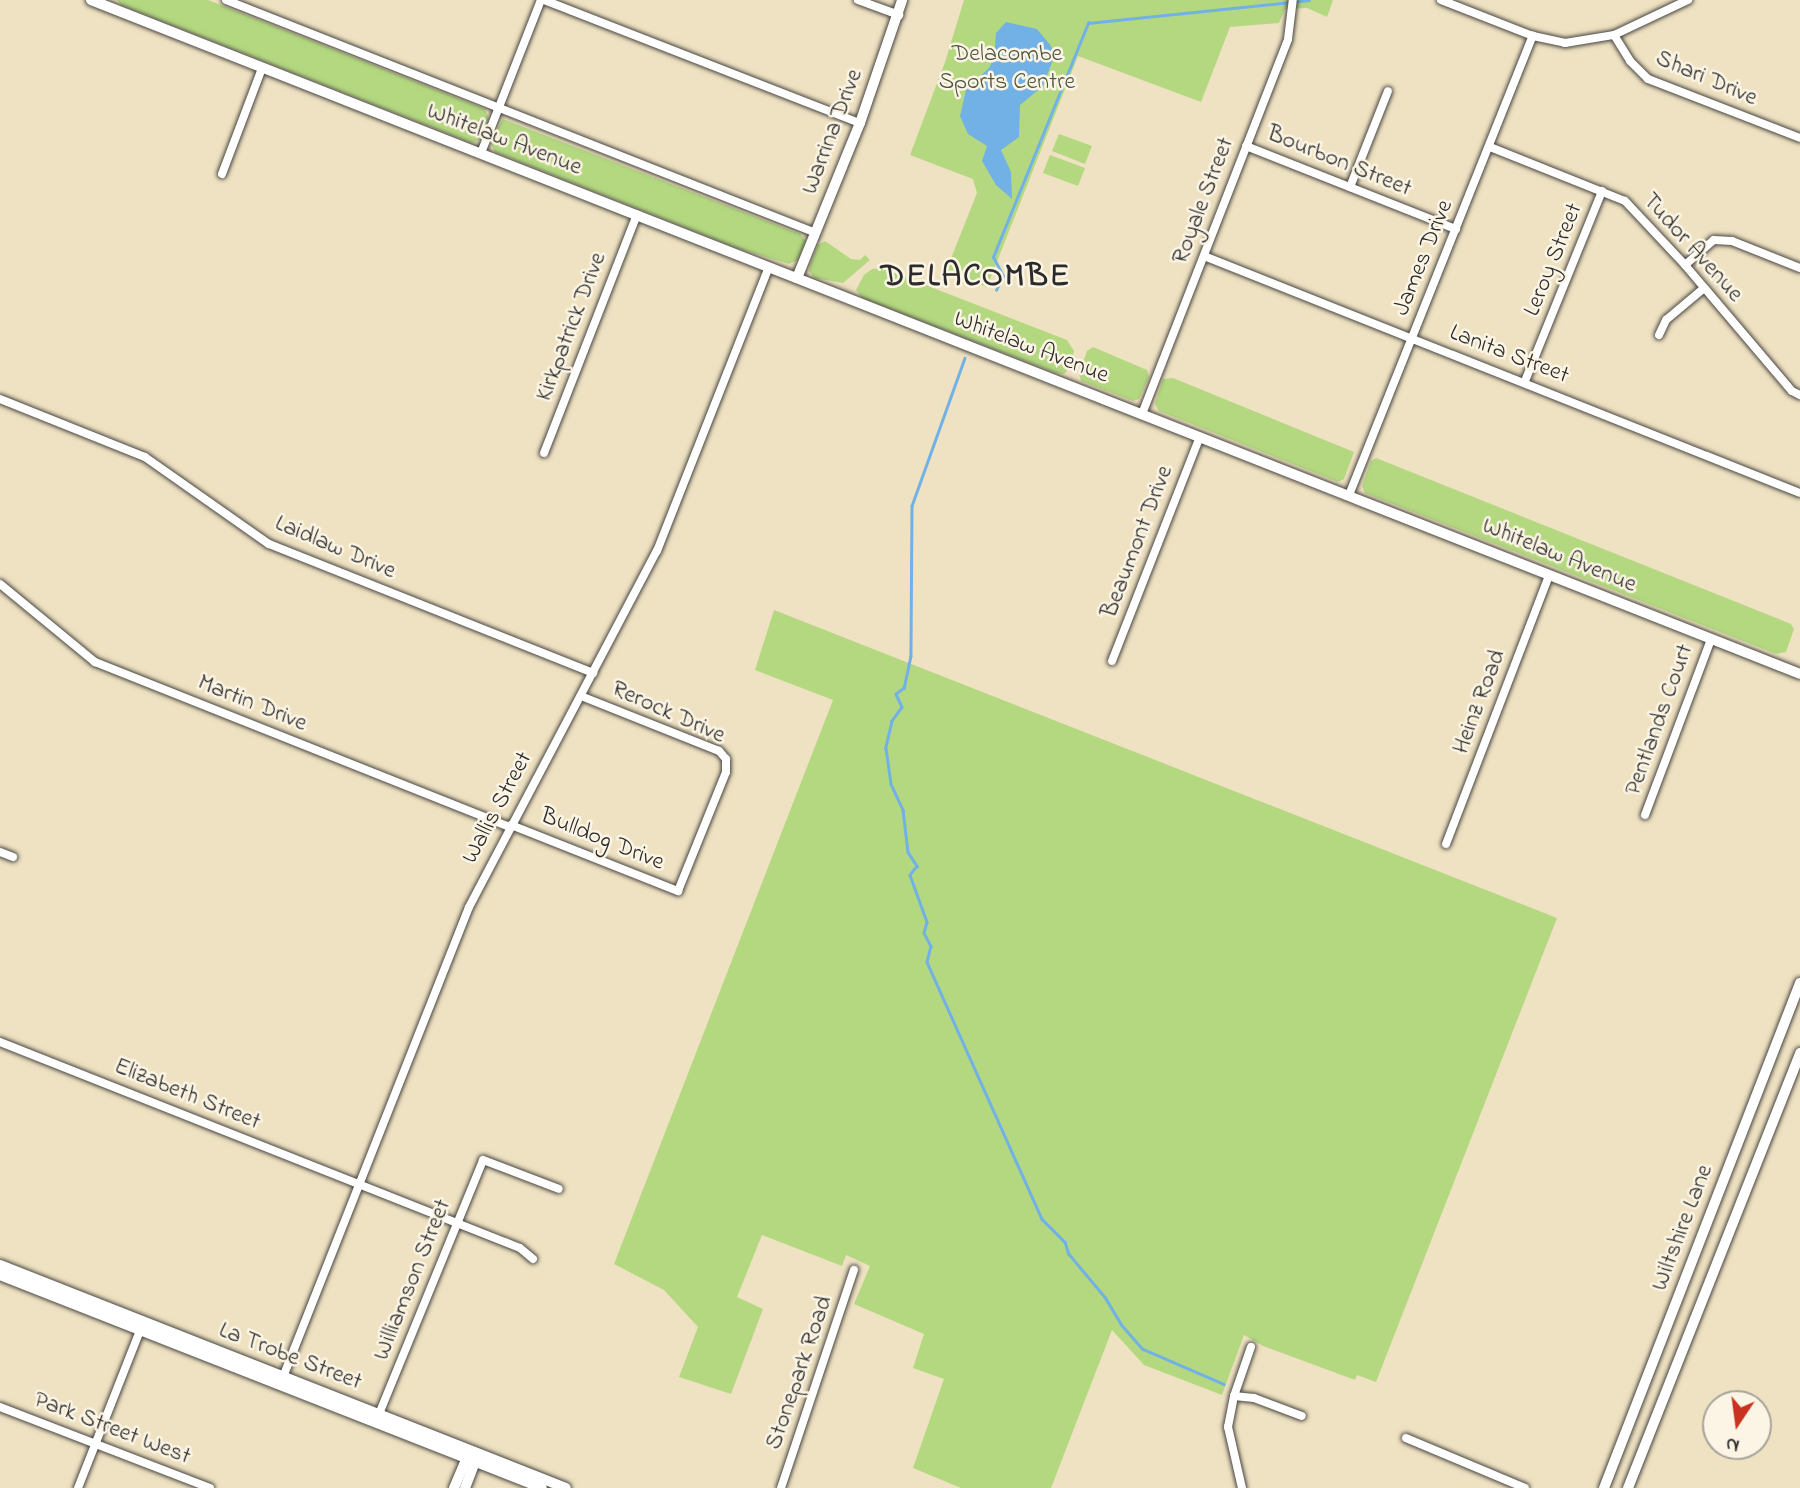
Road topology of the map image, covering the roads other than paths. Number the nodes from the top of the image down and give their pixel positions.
1 (94, 0) edge
2 (226, 0) edge
3 (542, 0) edge
4 (859, 0) edge
5 (902, 0) edge
6 (1293, 0) edge
7 (1441, 0) edge
8 (1688, 0) edge
9 (899, 15) junction
10 (1614, 35) junction
11 (1533, 36) junction
12 (262, 68) junction
13 (1388, 91) dead end
14 (498, 107) junction
15 (860, 123) junction
16 (1800, 138) edge
17 (1246, 146) junction
18 (1490, 147) junction
19 (481, 153) junction
20 (222, 174) dead end
21 (1350, 187) junction
22 (1602, 191) junction
23 (637, 215) junction
24 (1456, 229) junction
25 (816, 233) junction
26 (1204, 256) junction
27 (1685, 265) junction
28 (769, 267) junction
29 (1800, 268) edge
30 (797, 278) junction
31 (1703, 289) junction
32 (1659, 335) dead end
33 (1412, 338) junction
34 (1525, 381) junction
35 (1800, 395) edge
36 (0, 399) edge
37 (1142, 414) junction
38 (1200, 437) junction
39 (544, 453) dead end
40 (1800, 493) edge
41 (1349, 495) junction
42 (1549, 575) junction
43 (0, 584) edge
44 (1711, 639) junction
45 (1112, 661) dead end
46 (593, 673) junction
47 (1800, 674) edge
48 (581, 696) junction
49 (1646, 815) dead end
50 (510, 826) junction
51 (1446, 844) dead end
52 (0, 852) edge
53 (13, 857) dead end
54 (678, 891) joint
55 (1800, 983) edge
56 (1798, 995) edge
57 (0, 1042) edge
58 (1800, 1052) edge
59 (359, 1184) junction
60 (559, 1189) dead end
61 (456, 1223) junction
62 (533, 1259) dead end
63 (0, 1265) edge
64 (854, 1270) dead end
65 (0, 1275) edge
66 (142, 1326) junction
67 (1251, 1348) dead end
68 (281, 1382) junction
69 (1234, 1395) junction
70 (0, 1406) edge
71 (1302, 1416) dead end
72 (377, 1419) junction
73 (1406, 1438) dead end
74 (95, 1444) junction
75 (472, 1456) junction
76 (78, 1488) edge
77 (210, 1488) edge
78 (454, 1488) edge
79 (465, 1488) edge
80 (542, 1488) edge
81 (566, 1488) edge
82 (781, 1488) edge
83 (1242, 1488) edge
84 (1525, 1488) edge
85 (1604, 1488) edge
86 (1628, 1488) edge

1 - 12 street, Whitelaw Avenue
2 - 14 street, Whitelaw Avenue
3 - 14 street
3 - 15 street
4 - 9 street
5 - 9 street, Warrina Drive
6 - 17 street, Royale Street
7 - 11 street
8 - 10 street
9 - 15 street, Warrina Drive
10 - 11 street
10 - 16 street, Shari Drive
11 - 18 street, James Drive
12 - 19 street, Whitelaw Avenue
12 - 20 street
13 - 21 street
14 - 19 street
14 - 25 street, Whitelaw Avenue
15 - 25 street, Warrina Drive
17 - 21 street, Bourbon Street
17 - 26 street, Royale Street
18 - 22 street, Tudor Avenue
18 - 24 street, James Drive
19 - 23 street, Whitelaw Avenue
21 - 24 street, Bourbon Street
22 - 27 street, Tudor Avenue
22 - 34 street, Leroy Street
23 - 28 street, Whitelaw Avenue
23 - 39 street, Kirkpatrick Drive
24 - 33 street, James Drive
25 - 30 street, Warrina Drive
26 - 33 street, Lanita Street
26 - 37 street, Royale Street
27 - 29 street
27 - 31 street, Tudor Avenue
28 - 30 street, Whitelaw Avenue
28 - 46 street, Wallis Street
30 - 37 street, Whitelaw Avenue
31 - 32 street
31 - 35 street, Tudor Avenue
33 - 34 street, Lanita Street
33 - 41 street, James Drive
34 - 40 street, Lanita Street
36 - 46 street, Laidlaw Drive
37 - 38 street, Whitelaw Avenue
38 - 41 street, Whitelaw Avenue
38 - 45 street, Beaumont Drive
41 - 42 street, Whitelaw Avenue
42 - 44 street, Whitelaw Avenue
42 - 51 street, Heinz Road
43 - 50 street, Martin Drive
44 - 47 street, Whitelaw Avenue
44 - 49 street, Pentlands Court
46 - 48 street, Wallis Street
48 - 50 street, Wallis Street
48 - 54 street, Rerock Drive
50 - 54 street, Bulldog Drive
50 - 59 street, Wallis Street
52 - 53 street
55 - 56 street, Wiltshire Lane
56 - 85 street, Wiltshire Lane
57 - 59 street, Elizabeth Street
58 - 86 street, Wiltshire Lane
59 - 61 street, Elizabeth Street
59 - 68 street, Wallis Street
60 - 61 street, Williamson Street
61 - 62 street, Elizabeth Street
61 - 72 street, Williamson Street
63 - 66 street, La Trobe Street
64 - 82 street, Stonepark Road
65 - 66 street, La Trobe Street
66 - 68 street, La Trobe Street
66 - 74 street
67 - 69 street
68 - 72 street, La Trobe Street
69 - 71 street
69 - 83 street
70 - 74 street, Park Street West
72 - 75 street, La Trobe Street
73 - 84 street
74 - 76 street
74 - 77 street, Park Street West
75 - 78 street
75 - 79 street
75 - 80 street, La Trobe Street
75 - 81 street, La Trobe Street

